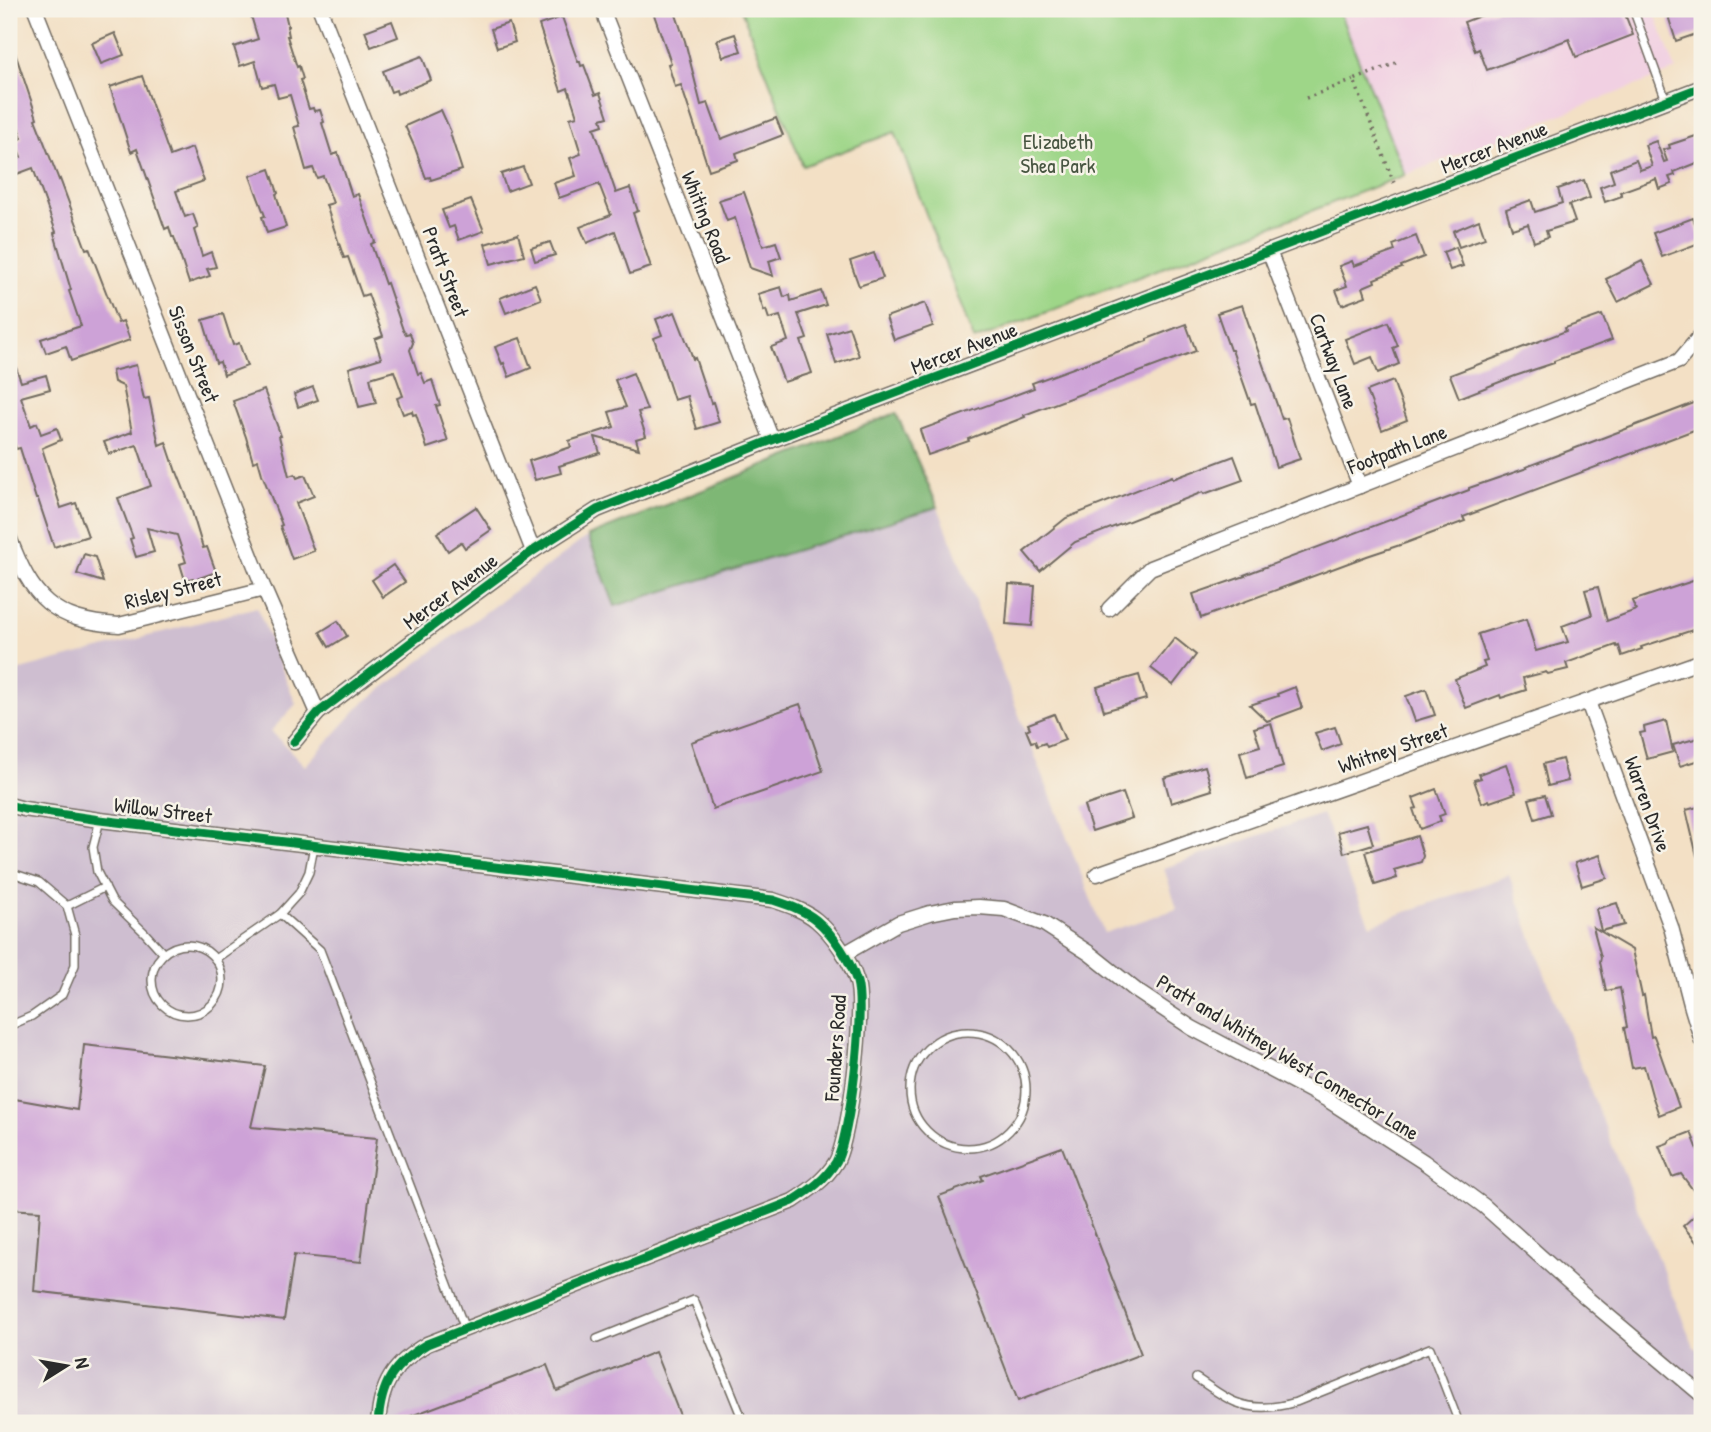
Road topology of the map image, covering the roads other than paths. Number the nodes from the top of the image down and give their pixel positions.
1 (35, 9) edge
2 (320, 9) edge
3 (602, 9) edge
4 (1633, 9) edge
5 (1702, 87) edge
6 (1666, 100) junction
7 (1269, 251) junction
8 (1702, 334) edge
9 (772, 440) junction
10 (1360, 486) junction
11 (9, 537) edge
12 (533, 551) junction
13 (264, 589) junction
14 (1109, 609) dead end
15 (1702, 661) edge
16 (1588, 702) junction
17 (318, 713) junction
18 (294, 742) dead end
19 (9, 805) edge
20 (100, 820) junction
21 (314, 846) junction
22 (9, 872) edge
23 (1097, 874) dead end
24 (105, 887) junction
25 (67, 906) junction
26 (280, 914) junction
27 (163, 953) junction
28 (844, 954) junction
29 (215, 958) junction
30 (9, 1026) edge
31 (1701, 1035) edge
32 (1010, 1130) joint
33 (465, 1329) junction
34 (597, 1339) dead end
35 (1196, 1378) dead end
36 (1702, 1395) edge
37 (378, 1423) edge
38 (744, 1423) edge
39 (1458, 1423) edge

1 - 13 street, Sisson Street
2 - 12 street, Pratt Street
3 - 9 street, Whiting Road
4 - 6 lane
5 - 6 street, Mercer Avenue
6 - 7 street, Mercer Avenue
7 - 9 street, Mercer Avenue
7 - 10 street, Cartway Lane
8 - 10 street, Footpath Lane
9 - 12 street, Mercer Avenue
10 - 14 street, Footpath Lane
11 - 13 street, Risley Street
12 - 17 street, Mercer Avenue
13 - 17 street, Sisson Street
15 - 16 street, Whitney Street
16 - 23 street, Whitney Street
16 - 31 street, Warren Drive
17 - 18 street, Mercer Avenue
19 - 20 street, Willow Street
20 - 21 street, Willow Street
20 - 24 lane
21 - 26 lane
21 - 28 street, Founders Road
22 - 25 lane
24 - 25 lane
24 - 27 lane
25 - 30 lane
26 - 29 lane
26 - 33 lane
27 - 29 lane
27 - 29 lane
28 - 33 street, Founders Road
28 - 36 street, Pratt and Whitney West Connector Lane
32 - 32 lane
33 - 37 street
34 - 38 lane
35 - 39 lane

